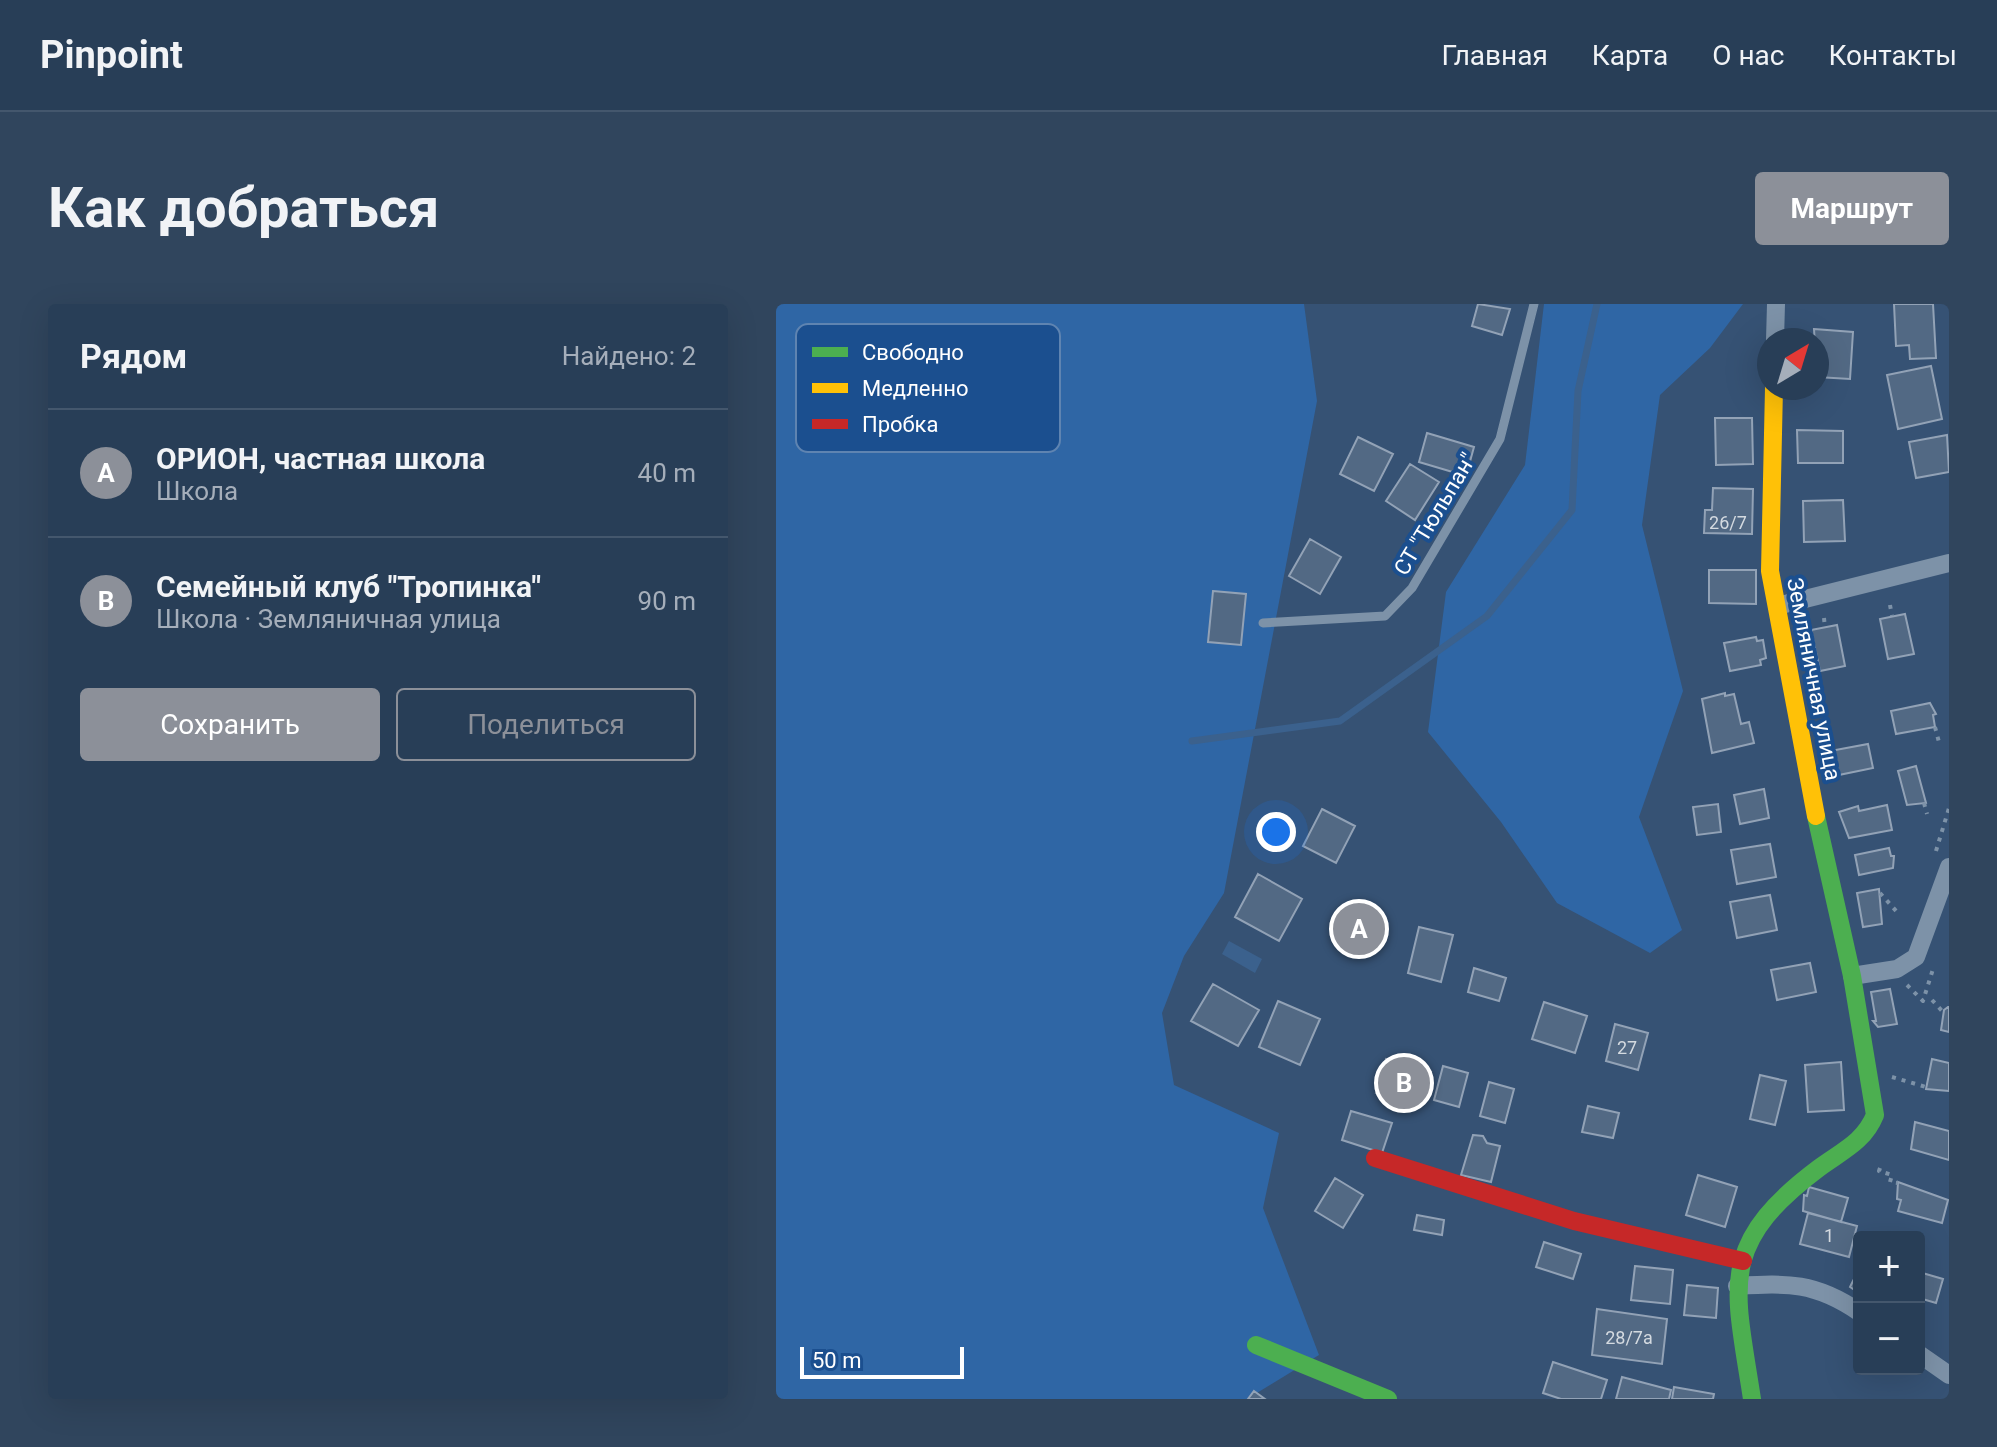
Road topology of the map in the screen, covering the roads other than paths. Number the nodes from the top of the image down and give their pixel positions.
1 (1534, 304) edge
2 (1776, 304) edge
3 (1775, 328) edge
4 (1774, 400) edge
5 (1949, 563) edge
6 (1777, 606) junction
7 (1263, 623) dead end
8 (1949, 867) edge
9 (1852, 976) junction
10 (1375, 1158) dead end
11 (1743, 1261) junction
12 (1737, 1286) junction
13 (1853, 1308) edge
14 (1256, 1345) dead end
15 (1925, 1358) edge
16 (1949, 1375) edge
17 (1388, 1399) edge
18 (1752, 1399) edge

1 - 7 lane, СТ "Тюльпан"
2 - 3 street
4 - 6 street, Земляничная улица
5 - 6 street
6 - 9 street, Земляничная улица
8 - 9 street
9 - 11 street, Земляничная улица
10 - 11 street
11 - 12 street, Земляничная улица
12 - 13 street
12 - 18 street, Земляничная улица
14 - 17 street
15 - 16 street

